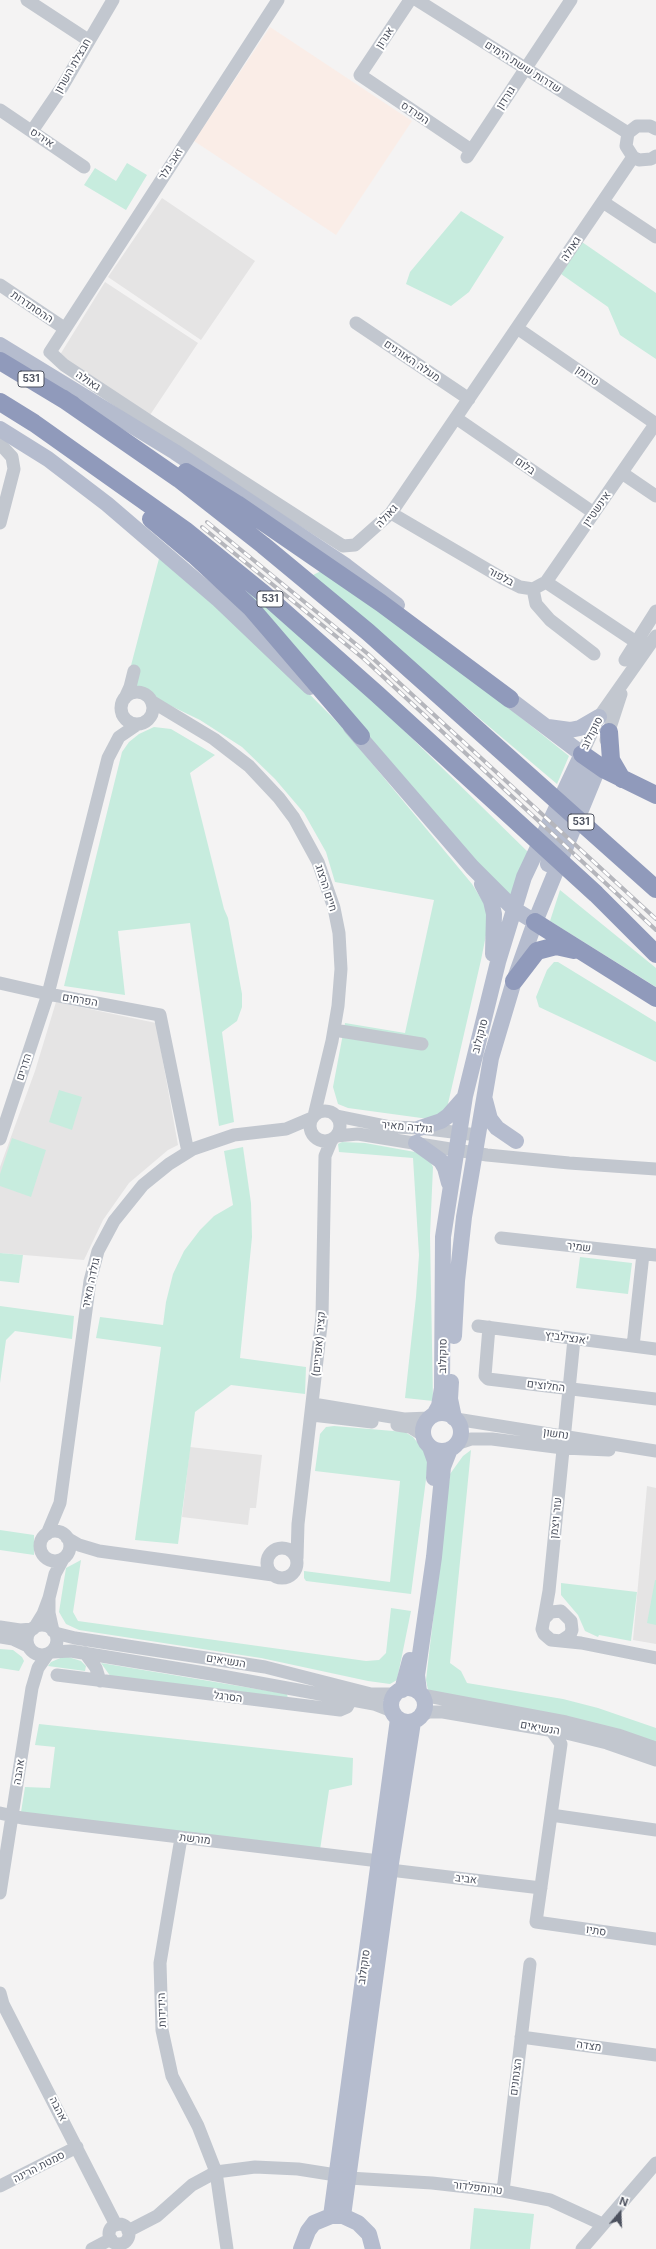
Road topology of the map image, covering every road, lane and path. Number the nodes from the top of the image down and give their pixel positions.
1 (27, 0) edge
2 (113, 0) edge
3 (278, 0) edge
4 (410, 0) edge
5 (417, 0) edge
6 (571, 0) edge
7 (88, 40) junction
8 (526, 68) junction
9 (360, 75) joint
10 (0, 110) edge
11 (656, 129) edge
12 (32, 131) junction
13 (628, 133) junction
14 (469, 153) joint
15 (656, 156) edge
16 (633, 157) junction
17 (84, 166) dead end
18 (603, 202) junction
19 (656, 237) edge
20 (0, 285) edge
21 (356, 323) dead end
22 (64, 328) junction
23 (517, 328) junction
24 (0, 344) edge
25 (0, 361) edge
26 (62, 398) junction
27 (469, 399) junction
28 (0, 402) edge
29 (0, 413) edge
30 (456, 418) junction
31 (656, 424) edge
32 (0, 429) edge
33 (1, 445) edge
34 (622, 473) junction
35 (656, 496) edge
36 (391, 513) junction
37 (594, 513) junction
38 (0, 523) edge
39 (546, 582) junction
40 (533, 589) junction
41 (656, 611) edge
42 (656, 636) edge
43 (636, 642) junction
44 (594, 654) dead end
45 (625, 660) dead end
46 (148, 698) junction
47 (510, 699) junction
48 (123, 704) junction
49 (177, 717) junction
50 (143, 722) junction
51 (604, 724) junction
52 (544, 725) junction
53 (361, 736) junction
54 (112, 749) junction
55 (582, 754) junction
56 (599, 766) junction
57 (622, 779) junction
58 (656, 795) edge
59 (472, 867) junction
60 (656, 889) edge
61 (514, 909) junction
62 (535, 922) junction
63 (656, 954) edge
64 (588, 955) junction
65 (514, 982) junction
66 (0, 983) edge
67 (48, 994) junction
68 (656, 998) edge
69 (488, 1006) junction
70 (334, 1030) junction
71 (422, 1044) dead end
72 (323, 1082) junction
73 (465, 1096) junction
74 (484, 1096) junction
75 (336, 1115) junction
76 (313, 1117) junction
77 (286, 1129) junction
78 (458, 1132) junction
79 (477, 1135) junction
80 (418, 1136) junction
81 (315, 1137) junction
82 (334, 1138) junction
83 (0, 1139) edge
84 (516, 1141) dead end
85 (455, 1150) junction
86 (188, 1152) junction
87 (474, 1153) junction
88 (325, 1163) junction
89 (656, 1169) edge
90 (450, 1184) junction
91 (501, 1238) dead end
92 (642, 1254) junction
93 (656, 1255) edge
94 (483, 1327) joint
95 (574, 1339) junction
96 (632, 1346) junction
97 (656, 1350) edge
98 (569, 1389) junction
99 (656, 1400) edge
100 (313, 1410) junction
101 (432, 1416) junction
102 (455, 1418) junction
103 (427, 1441) junction
104 (563, 1442) junction
105 (453, 1447) junction
106 (656, 1451) edge
107 (60, 1502) junction
108 (298, 1524) junction
109 (47, 1534) junction
110 (66, 1537) junction
111 (280, 1548) junction
112 (99, 1551) junction
113 (269, 1555) junction
114 (46, 1558) junction
115 (64, 1558) junction
116 (297, 1558) junction
117 (240, 1570) junction
118 (273, 1575) junction
119 (549, 1588) junction
120 (50, 1591) junction
121 (561, 1611) junction
122 (544, 1618) junction
123 (0, 1627) edge
124 (34, 1628) junction
125 (572, 1628) junction
126 (54, 1632) junction
127 (0, 1637) edge
128 (561, 1641) junction
129 (28, 1646) junction
130 (596, 1646) junction
131 (50, 1653) junction
132 (85, 1653) junction
133 (656, 1658) edge
134 (56, 1675) dead end
135 (100, 1681) junction
136 (399, 1692) junction
137 (421, 1694) junction
138 (351, 1699) junction
139 (406, 1717) junction
140 (551, 1730) junction
141 (573, 1735) junction
142 (561, 1744) junction
143 (656, 1748) edge
144 (656, 1760) edge
145 (6, 1815) edge
146 (551, 1816) junction
147 (656, 1830) edge
148 (181, 1838) junction
149 (384, 1866) junction
150 (541, 1888) junction
151 (0, 1893) edge
152 (656, 1939) edge
153 (530, 1964) dead end
154 (1, 2001) edge
155 (521, 2037) junction
156 (656, 2055) edge
157 (77, 2147) junction
158 (656, 2163) edge
159 (216, 2172) junction
160 (342, 2176) junction
161 (0, 2186) edge
162 (503, 2191) junction
163 (337, 2216) junction
164 (602, 2224) junction
165 (116, 2225) junction
166 (111, 2239) junction
167 (127, 2241) edge
168 (92, 2249) edge
169 (227, 2249) edge
170 (301, 2249) edge
171 (373, 2249) edge
172 (582, 2249) edge

1 - 7 street
2 - 7 street, חבצלת השרון
3 - 22 street, זאב גלר
4 - 9 street, אגרון
5 - 8 street, שדרות ששת הימים
6 - 8 street, גורדון
7 - 12 street, חבצלת השרון
8 - 13 street, שדרות ששת הימים
8 - 14 street, גורדון
9 - 14 street, הפרדס
10 - 12 street, איריס
11 - 13 street
12 - 17 street, איריס
13 - 16 street
15 - 16 street
16 - 18 street, גאולה
18 - 19 street
18 - 23 street, גאולה
20 - 22 street, ההסתדרות
21 - 27 street, מעלה האורנים
22 - 36 street, גאולה
23 - 27 street, גאולה
23 - 31 street, טרומן
24 - 47 main road
25 - 26 highway, 531
26 - 47 highway
26 - 60 highway, 531
27 - 30 street, גאולה
28 - 63 highway, 531
29 - 53 highway
30 - 36 street, גאולה
30 - 37 street, בלום
31 - 34 street, אינשטיין
32 - 53 main road
33 - 38 street
34 - 35 street
34 - 37 street, אינשטיין
36 - 40 street, בלפור
37 - 39 street, אינשטיין
39 - 40 street, אינשטיין
39 - 43 street
40 - 44 street
41 - 43 street
42 - 51 street, סוקולוב
43 - 45 street
46 - 48 street
46 - 48 street
46 - 49 street, חיים הרצוג
46 - 50 street
47 - 52 main road
48 - 50 street
48 - 54 street
49 - 50 street
49 - 70 street, חיים הרצוג
50 - 54 street
51 - 52 main road
51 - 55 street, סוקולוב
51 - 56 street, סוקולוב
51 - 57 highway
52 - 55 main road
53 - 59 main road
54 - 67 street
55 - 56 highway
55 - 61 main road, סוקולוב
55 - 62 main road
56 - 57 highway
56 - 62 main road, סוקולוב
57 - 58 highway
59 - 61 main road
59 - 69 main road
61 - 62 main road
61 - 69 main road, סוקולוב
62 - 64 highway
62 - 65 main road, סוקולוב
64 - 65 highway
64 - 68 highway
65 - 74 main road, סוקולוב
66 - 67 street, הפרחים
67 - 83 street, הדרים
67 - 86 street, הפרחים
69 - 73 main road, סוקולוב
70 - 71 street
70 - 72 street, חיים הרצוג
72 - 75 street
72 - 76 street, חיים הרצוג
73 - 78 main road, סוקולוב
73 - 80 main road
74 - 79 main road, סוקולוב
74 - 84 main road
75 - 76 street
75 - 80 street, גולדה מאיר
75 - 82 street
76 - 77 street, גולדה מאיר
76 - 81 street
77 - 81 street, גולדה מאיר
77 - 86 street, גולדה מאיר
78 - 79 street, גולדה מאיר
78 - 80 street, גולדה מאיר
78 - 85 main road, סוקולוב
79 - 87 main road, סוקולוב
80 - 82 street, גולדה מאיר
80 - 85 street, גולדה מאיר
80 - 90 main road
81 - 82 street
81 - 88 street, קציר (אפריים)
82 - 88 street, קציר (אפריים)
85 - 87 street, גולדה מאיר
85 - 90 main road, סוקולוב
86 - 107 street, גולדה מאיר
87 - 89 street, גולדה מאיר
87 - 102 main road, סוקולוב
88 - 100 street, קציר (אפריים)
90 - 101 main road, סוקולוב
91 - 92 street, שמיר
92 - 93 street, שמיר
92 - 96 street
94 - 95 street, אנצילביץ'
94 - 98 street, החלוצים
95 - 96 street, אנצילביץ'
95 - 98 street, עזר ויצמן
96 - 97 street, אנצילביץ'
98 - 99 street, החלוצים
98 - 104 street, עזר ויצמן
100 - 101 street
100 - 103 street
100 - 108 street, קציר (אפריים)
101 - 102 main road
101 - 103 main road
102 - 104 street, נחשון
102 - 105 main road
103 - 105 main road
103 - 136 main road
104 - 105 street, נחשון
104 - 106 street, נחשון
104 - 119 street, עזר ויצמן
105 - 137 main road
107 - 109 street, גולדה מאיר
107 - 110 street, גולדה מאיר
108 - 111 street, קציר (אפריים)
108 - 116 street, קציר (אפריים)
109 - 110 street
109 - 114 street
110 - 112 street
110 - 115 street
111 - 113 street
111 - 116 street
112 - 115 street
112 - 117 street
113 - 117 street
113 - 118 street
114 - 115 street
114 - 120 street
115 - 120 street
116 - 118 street
117 - 118 street
119 - 121 street, עזר ויצמן
119 - 122 street, עזר ויצמן
120 - 124 street
120 - 126 street
121 - 122 street
121 - 125 street
122 - 128 street
123 - 124 street
124 - 126 street
124 - 129 street
125 - 128 street
125 - 130 street
126 - 131 street
126 - 136 street, הנשיאים
127 - 129 street
128 - 130 street
129 - 131 street
130 - 133 street
131 - 132 street, הנשיאים
131 - 145 street, אהבה
132 - 135 street
132 - 138 street, הנשיאים
134 - 135 street, הסרגל
135 - 138 street, הסרגל
136 - 137 main road
136 - 139 main road
137 - 139 main road
137 - 143 street, הנשיאים
138 - 139 street, הנשיאים
139 - 140 street, הנשיאים
139 - 149 main road, סוקולוב
140 - 141 street, הנשיאים
140 - 142 street
141 - 142 street
141 - 144 street, הנשיאים
142 - 146 street
145 - 148 street, מורשת
145 - 151 street, אהבה
146 - 147 street
146 - 150 street
148 - 149 street, מורשת
148 - 159 street, הידידות
149 - 150 street, אביב
149 - 160 main road, סוקולוב
150 - 152 street, סתיו
153 - 155 street, הצנחנים
154 - 157 street, אהבה
155 - 156 street, מצדה
155 - 162 street, הצנחנים
157 - 161 street, סמטת הרינה
157 - 165 street, אהבה
158 - 164 street
159 - 160 street
159 - 167 street
159 - 169 street, הידידות
160 - 162 street, טרומפלדור
160 - 163 main road, סוקולוב
162 - 164 street, טרומפלדור
163 - 170 main road
163 - 171 main road
164 - 172 street
165 - 166 street
165 - 167 street
166 - 167 street
166 - 168 street

